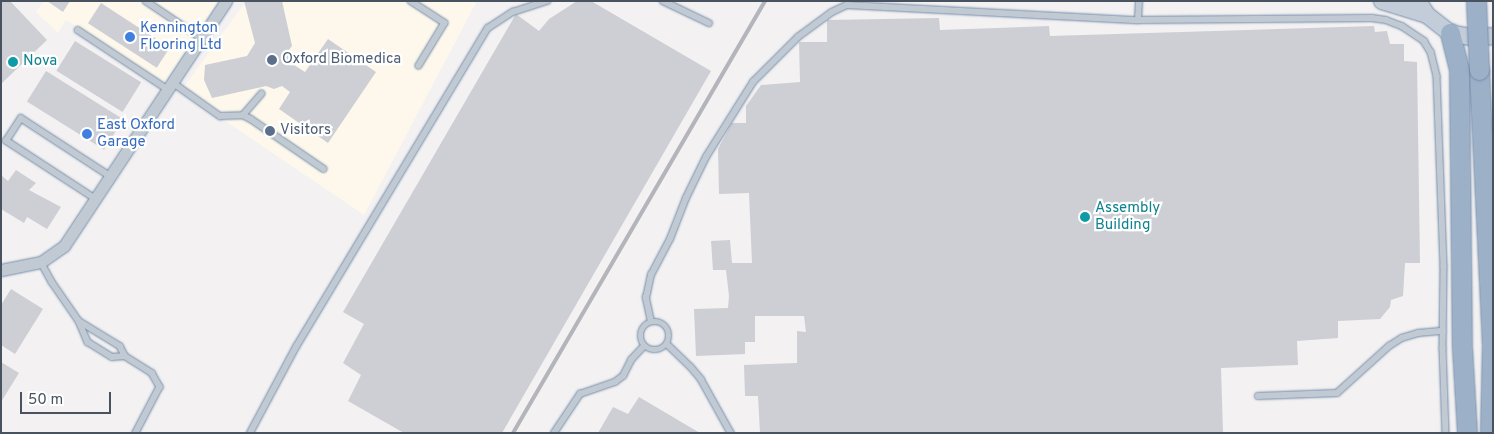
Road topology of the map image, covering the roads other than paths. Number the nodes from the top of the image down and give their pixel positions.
1 (146, 1) edge
2 (226, 1) edge
3 (411, 1) edge
4 (546, 1) edge
5 (663, 1) edge
6 (1139, 1) edge
7 (1382, 1) edge
8 (1476, 1) edge
9 (1422, 8) edge
10 (1138, 17) junction
11 (710, 24) dead end
12 (78, 30) dead end
13 (1450, 32) junction
14 (1493, 36) edge
15 (201, 38) junction
16 (418, 66) dead end
17 (169, 86) junction
18 (261, 94) dead end
19 (243, 115) junction
20 (324, 169) dead end
21 (110, 176) junction
22 (95, 199) junction
23 (41, 262) junction
24 (1, 270) edge
25 (79, 321) junction
26 (651, 322) junction
27 (1444, 331) junction
28 (667, 344) junction
29 (644, 346) junction
30 (125, 356) junction
31 (1258, 396) dead end
32 (136, 433) edge
33 (250, 433) edge
34 (554, 433) edge
35 (731, 433) edge
36 (1446, 433) edge
37 (1467, 433) edge
38 (1490, 433) edge

1 - 15 lane
2 - 15 street
3 - 16 lane
4 - 33 lane
5 - 11 lane
6 - 10 lane
7 - 9 main road
8 - 38 highway, bridge
9 - 13 main road
10 - 26 lane
10 - 27 lane
12 - 17 lane
13 - 14 main road
13 - 37 highway
15 - 17 street
17 - 19 lane
17 - 21 street
18 - 19 lane
19 - 20 lane
21 - 22 street
21 - 22 lane
22 - 23 street
23 - 24 street
23 - 25 lane
25 - 30 lane
25 - 30 lane
26 - 28 lane
26 - 29 lane
27 - 31 lane
27 - 36 lane
28 - 29 lane
28 - 35 lane
29 - 34 lane
30 - 32 lane

